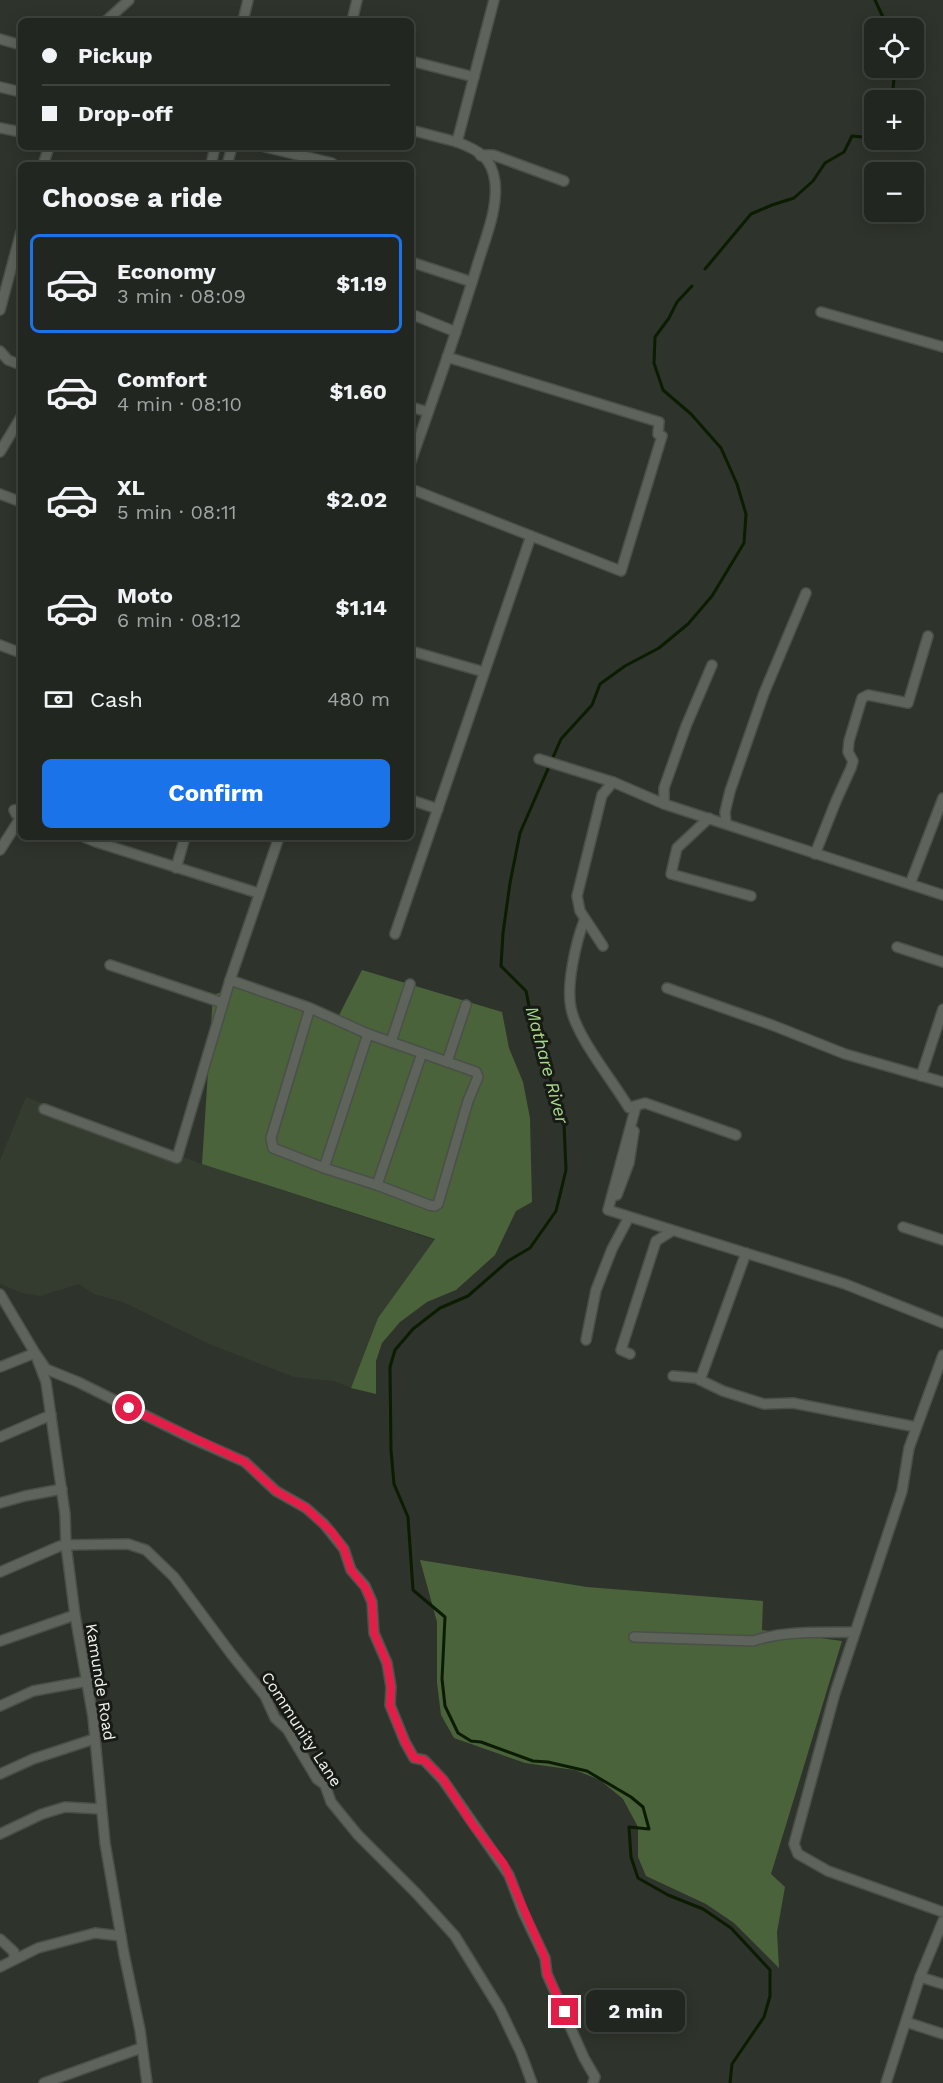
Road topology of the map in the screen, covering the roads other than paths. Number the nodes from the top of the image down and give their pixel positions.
1 (128, 0) edge
2 (248, 0) edge
3 (357, 0) edge
4 (494, 0) edge
5 (109, 18) edge
6 (244, 18) edge
7 (353, 18) edge
8 (0, 39) edge
9 (18, 44) edge
10 (414, 62) edge
11 (474, 77) junction
12 (0, 87) edge
13 (18, 91) edge
14 (0, 128) edge
15 (18, 131) edge
16 (414, 131) edge
17 (457, 142) junction
18 (278, 150) edge
19 (328, 162) edge
20 (489, 163) junction
21 (564, 181) dead end
22 (18, 243) edge
23 (414, 263) edge
24 (472, 282) junction
25 (0, 310) edge
26 (821, 312) dead end
27 (414, 315) edge
28 (456, 332) junction
29 (943, 347) edge
30 (0, 351) edge
31 (447, 357) junction
32 (18, 364) edge
33 (414, 408) edge
34 (428, 412) junction
35 (18, 422) edge
36 (414, 450) edge
37 (0, 452) edge
38 (414, 490) edge
39 (0, 494) edge
40 (18, 501) edge
41 (531, 536) junction
42 (806, 593) dead end
43 (928, 636) dead end
44 (0, 645) edge
45 (18, 651) edge
46 (414, 652) edge
47 (711, 665) dead end
48 (484, 672) junction
49 (541, 759) dead end
50 (613, 782) junction
51 (943, 798) edge
52 (414, 801) edge
53 (664, 804) junction
54 (438, 809) junction
55 (709, 818) junction
56 (18, 822) edge
57 (726, 823) junction
58 (93, 840) edge
59 (184, 840) edge
60 (278, 840) edge
61 (0, 849) edge
62 (815, 854) junction
63 (176, 868) junction
64 (910, 884) junction
65 (258, 893) junction
66 (943, 895) edge
67 (751, 896) dead end
68 (584, 921) dead end
69 (395, 934) dead end
70 (603, 946) dead end
71 (897, 947) dead end
72 (943, 962) edge
73 (110, 965) dead end
74 (230, 980) junction
75 (410, 984) dead end
76 (667, 988) dead end
77 (223, 1003) junction
78 (466, 1005) dead end
79 (310, 1008) junction
80 (943, 1009) edge
81 (368, 1034) junction
82 (391, 1042) junction
83 (422, 1053) junction
84 (447, 1062) junction
85 (921, 1076) junction
86 (943, 1082) edge
87 (632, 1107) junction
88 (44, 1109) dead end
89 (736, 1136) dead end
90 (324, 1168) junction
91 (377, 1185) junction
92 (617, 1195) dead end
93 (629, 1217) junction
94 (903, 1227) dead end
95 (672, 1231) junction
96 (943, 1240) edge
97 (746, 1253) junction
98 (0, 1294) edge
99 (943, 1323) edge
100 (586, 1340) dead end
101 (36, 1353) junction
102 (630, 1354) dead end
103 (943, 1355) edge
104 (0, 1367) edge
105 (674, 1376) dead end
106 (700, 1380) junction
107 (51, 1415) junction
108 (916, 1427) junction
109 (0, 1437) edge
110 (62, 1489) junction
111 (0, 1503) edge
112 (66, 1545) junction
113 (0, 1572) edge
114 (75, 1615) junction
115 (854, 1632) junction
116 (634, 1637) dead end
117 (0, 1641) edge
118 (88, 1681) junction
119 (0, 1706) edge
120 (94, 1739) junction
121 (0, 1774) edge
122 (101, 1809) junction
123 (0, 1834) edge
124 (943, 1912) edge
125 (943, 1921) edge
126 (121, 1936) junction
127 (0, 1939) edge
128 (14, 1959) junction
129 (0, 1967) edge
130 (921, 1977) junction
131 (943, 1984) edge
132 (906, 2022) junction
133 (943, 2034) edge
134 (141, 2048) junction
135 (44, 2083) edge
136 (147, 2083) edge
137 (532, 2083) edge
138 (593, 2083) edge
139 (886, 2083) edge

1 - 5 street
2 - 6 street
3 - 7 street
4 - 11 street
8 - 9 street
10 - 11 street
11 - 17 street
12 - 13 street
14 - 15 street
16 - 17 street
17 - 20 street
18 - 19 street
20 - 21 street
20 - 24 street
22 - 25 street
23 - 24 street
24 - 28 street
26 - 29 street
27 - 28 street
28 - 31 street
30 - 32 street
31 - 34 street
31 - 41 street
33 - 34 street
34 - 36 street
35 - 37 street
38 - 41 street
39 - 40 street
41 - 48 street
42 - 57 street
43 - 62 street
44 - 45 street
46 - 48 street
47 - 53 street
48 - 54 street
49 - 50 street
50 - 53 street
50 - 70 street
51 - 64 street
52 - 54 street
53 - 55 street
54 - 69 street
55 - 57 street
55 - 67 street
56 - 61 street
57 - 62 street
58 - 63 street
59 - 63 street
60 - 65 street
62 - 64 street
63 - 65 street
64 - 66 street
65 - 74 street
68 - 87 street
71 - 72 street
73 - 77 street
74 - 77 street
74 - 79 street
75 - 82 street
76 - 85 street
77 - 88 street
78 - 84 street
79 - 81 street
79 - 90 street
80 - 85 street
81 - 82 street
81 - 90 street
82 - 83 street
83 - 84 street
83 - 91 street
84 - 91 street
85 - 86 street
87 - 89 street
87 - 92 street
87 - 93 street
90 - 91 street
93 - 95 street
93 - 100 street
94 - 96 street
95 - 97 street
95 - 102 street
97 - 99 street
97 - 106 street
98 - 101 street, Kamunde Road
101 - 104 street
101 - 107 street, Kamunde Road
101 - 138 street
103 - 108 street
105 - 106 street
106 - 108 street
107 - 109 street
107 - 110 street, Kamunde Road
108 - 115 street
110 - 111 street
110 - 112 street, Kamunde Road
112 - 113 street, Community Lane
112 - 114 street, Kamunde Road
112 - 137 street, Community Lane
114 - 117 street
114 - 118 street, Kamunde Road
115 - 116 street
115 - 124 street
118 - 119 street
118 - 120 street, Kamunde Road
120 - 121 street
120 - 122 street, Kamunde Road
122 - 123 street
122 - 126 street, Kamunde Road
125 - 130 street
126 - 128 street
126 - 134 street, Kamunde Road
127 - 128 street
128 - 129 street
130 - 131 street
130 - 132 street
132 - 133 street
132 - 139 street
134 - 135 street
134 - 136 street, Kamunde Road

